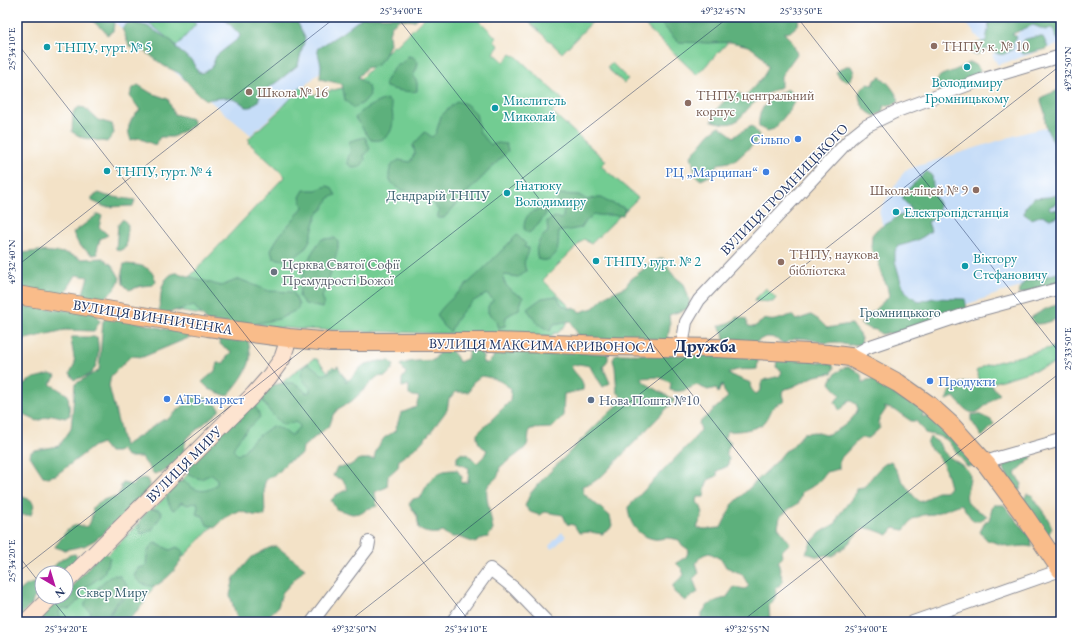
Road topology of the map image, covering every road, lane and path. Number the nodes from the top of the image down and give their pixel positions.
1 (1061, 56) edge
2 (1061, 288) edge
3 (17, 295) edge
4 (289, 338) junction
5 (682, 347) junction
6 (850, 357) junction
7 (1061, 440) edge
8 (987, 465) junction
9 (369, 542) dead end
10 (1061, 570) edge
11 (74, 574) edge
12 (43, 605) edge
13 (26, 622) edge
14 (312, 622) edge
15 (452, 622) edge
16 (547, 622) edge
17 (913, 622) edge

1 - 5 street, ВУЛИЦЯ ГРОМНИЦЬКОГО
2 - 6 street
3 - 4 main road, ВУЛИЦЯ ВИННИЧЕНКА
4 - 5 main road, ВУЛИЦЯ МАКСИМА КРИВОНОСА
4 - 11 main road, ВУЛИЦЯ МИРУ
5 - 6 main road, ВУЛИЦЯ МАКСИМА КРИВОНОСА
6 - 8 main road, ВУЛИЦЯ МАКСИМА КРИВОНОСА
7 - 8 street
8 - 10 main road, ВУЛИЦЯ МАКСИМА КРИВОНОСА
9 - 14 street
10 - 17 street
12 - 13 main road
15 - 16 street

